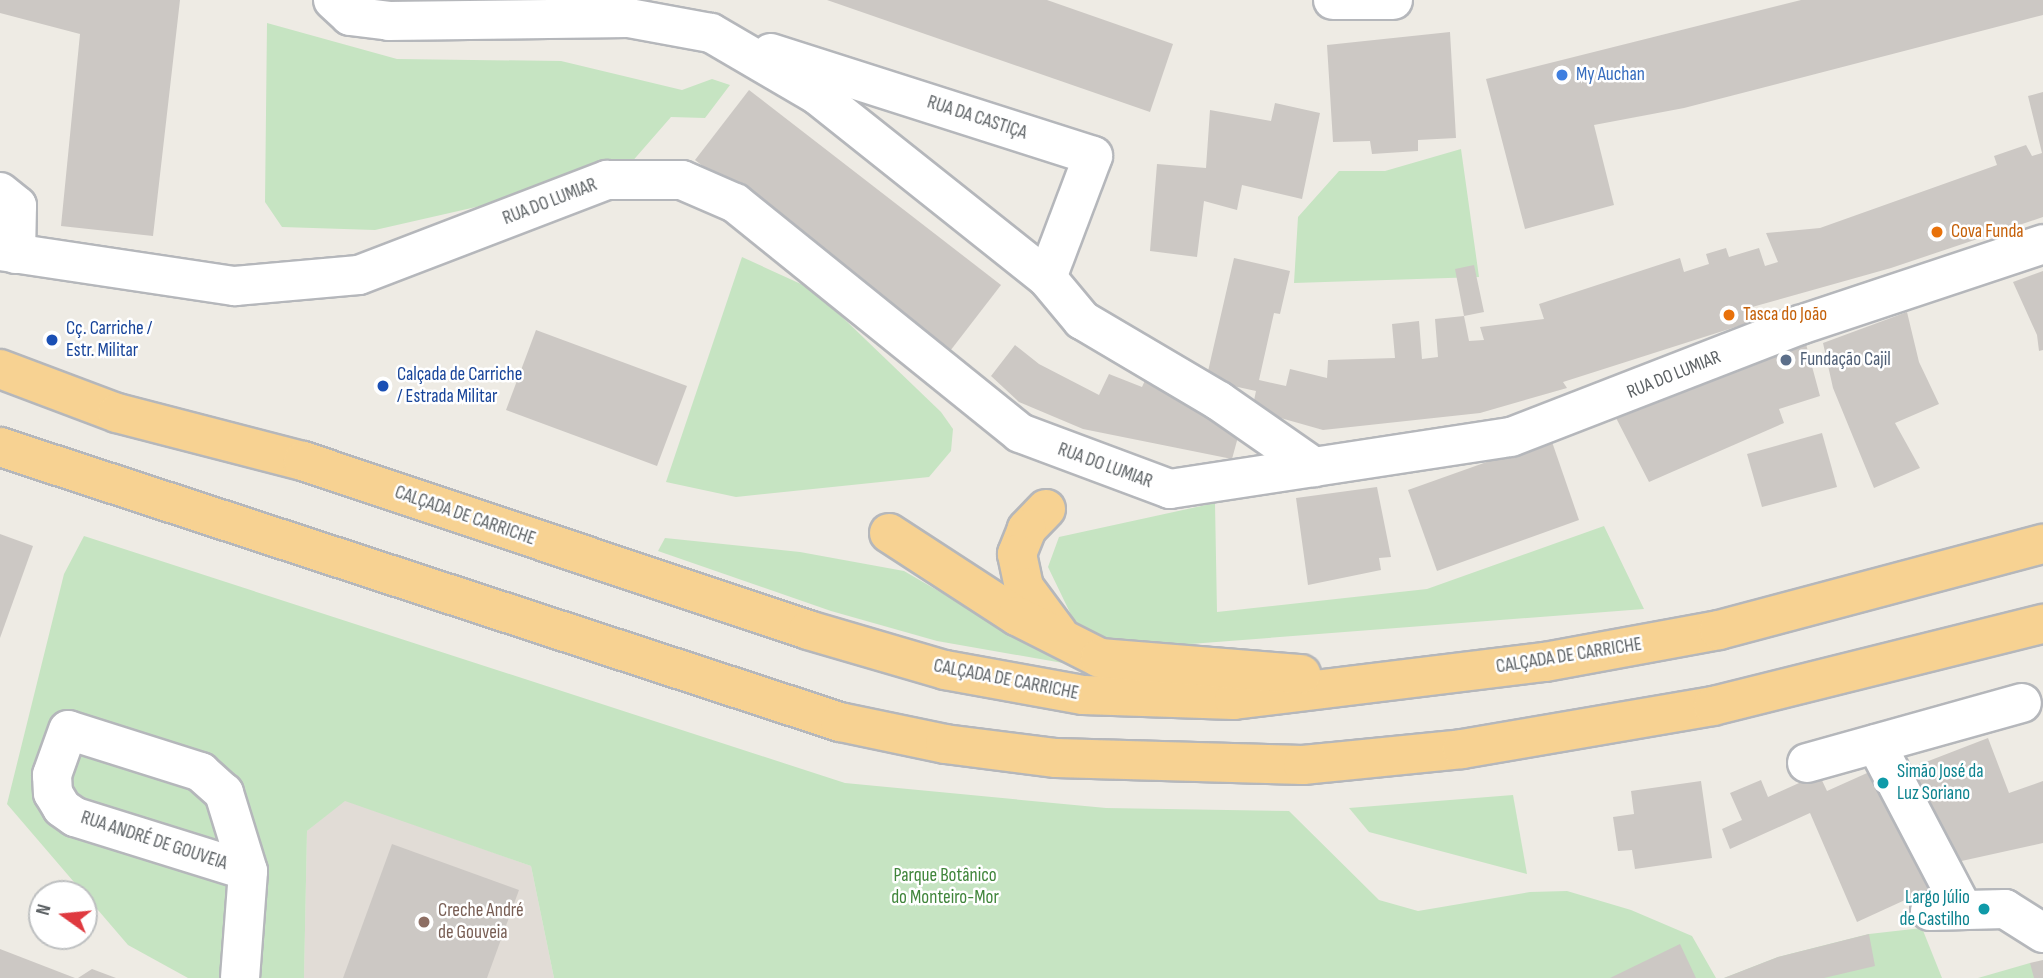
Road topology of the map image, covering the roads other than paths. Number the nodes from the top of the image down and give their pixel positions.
1 (333, 0) edge
2 (1333, 0) edge
3 (1393, 0) edge
4 (735, 45) junction
5 (0, 192) edge
6 (2043, 244) edge
7 (8, 253) edge
8 (1047, 278) junction
9 (0, 369) edge
10 (0, 386) edge
11 (117, 413) junction
12 (0, 447) edge
13 (1314, 467) junction
14 (1046, 509) dead end
15 (889, 533) dead end
16 (2043, 544) edge
17 (2043, 624) edge
18 (1066, 643) junction
19 (1387, 680) junction
20 (2022, 703) dead end
21 (1876, 744) junction
22 (1807, 763) dead end
23 (248, 871) junction
24 (2043, 933) edge
25 (240, 978) edge

1 - 4 street, RUA DA CASTIÇA
2 - 3 street
4 - 8 street, RUA DA CASTIÇA
4 - 8 street, RUA DA CASTIÇA
5 - 7 street
6 - 13 street, RUA DO LUMIAR
7 - 13 street, RUA DO LUMIAR
8 - 13 street, RUA DA CASTIÇA
9 - 11 highway, CALÇADA DE CARRICHE
10 - 11 highway
11 - 19 highway, CALÇADA DE CARRICHE
12 - 17 highway
14 - 18 highway
15 - 18 highway
16 - 19 highway, CALÇADA DE CARRICHE
18 - 19 highway
20 - 21 street
21 - 22 street
21 - 24 street
23 - 23 street, RUA ANDRÉ DE GOUVEIA
23 - 25 street, RUA ANDRÉ DE GOUVEIA

